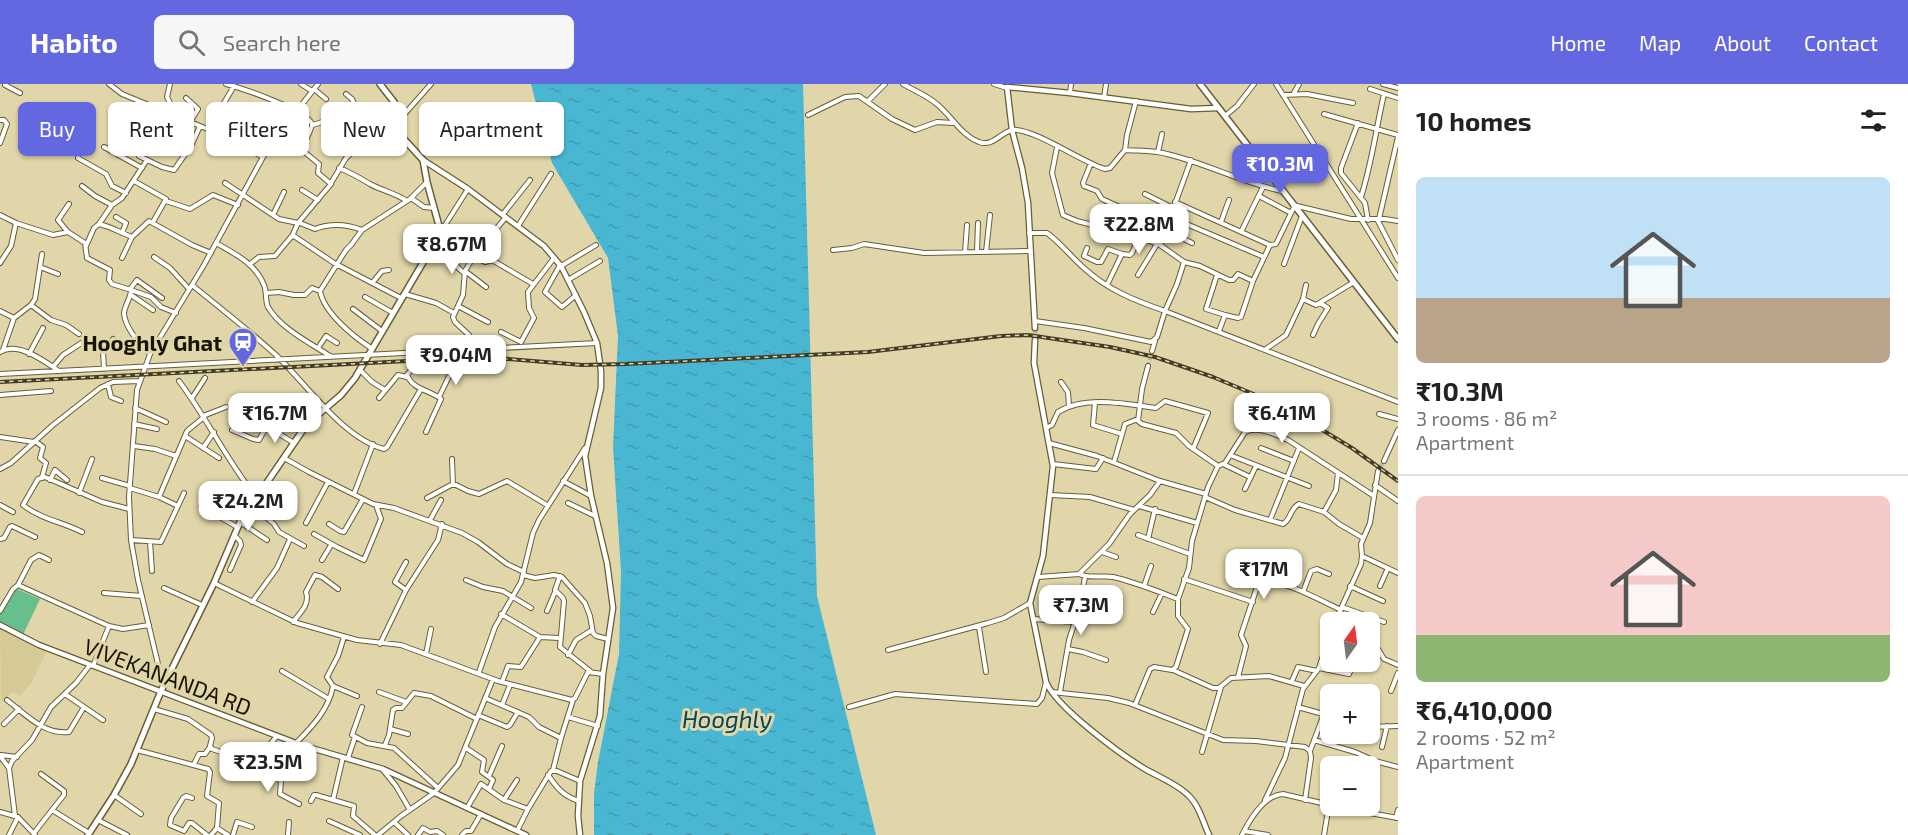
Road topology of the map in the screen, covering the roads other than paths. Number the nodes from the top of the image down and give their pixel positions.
1 (109, 84) edge
2 (170, 84) edge
3 (226, 84) edge
4 (302, 84) edge
5 (318, 84) edge
6 (380, 84) edge
7 (431, 84) edge
8 (885, 84) edge
9 (903, 84) edge
10 (994, 84) edge
11 (1071, 84) edge
12 (1106, 84) edge
13 (1200, 84) edge
14 (1254, 84) edge
15 (1276, 84) edge
16 (1299, 84) edge
17 (1383, 84) edge
18 (4, 85) edge
19 (234, 86) junction
20 (1007, 86) edge
21 (1039, 87) edge
22 (1398, 88) edge
23 (1370, 89) dead end
24 (313, 90) junction
25 (20, 93) dead end
26 (1070, 93) junction
27 (346, 94) dead end
28 (1294, 94) junction
29 (1384, 94) junction
30 (1282, 95) junction
31 (186, 98) dead end
32 (1104, 98) junction
33 (1398, 98) edge
34 (326, 99) dead end
35 (868, 101) junction
36 (1136, 101) junction
37 (142, 102) edge
38 (170, 102) edge
39 (190, 102) edge
40 (225, 102) edge
41 (277, 102) edge
42 (304, 102) edge
43 (354, 102) edge
44 (393, 102) edge
45 (1353, 103) dead end
46 (1218, 108) junction
47 (407, 111) edge
48 (1324, 114) dead end
49 (808, 116) dead end
50 (1225, 117) junction
51 (0, 120) edge
52 (309, 122) edge
53 (321, 122) edge
54 (955, 123) junction
55 (1358, 123) junction
56 (194, 124) edge
57 (313, 125) junction
58 (200, 126) junction
59 (1376, 129) junction
60 (1012, 130) junction
61 (1162, 134) dead end
62 (1398, 136) edge
63 (407, 142) edge
64 (0, 143) edge
65 (104, 147) dead end
66 (1057, 147) junction
67 (1125, 150) junction
68 (1158, 152) junction
69 (139, 156) edge
70 (348, 156) edge
71 (263, 157) joint
72 (78, 158) dead end
73 (147, 160) junction
74 (423, 160) junction
75 (1191, 160) junction
76 (1091, 163) junction
77 (142, 168) junction
78 (339, 168) junction
79 (551, 174) dead end
80 (530, 180) dead end
81 (134, 181) junction
82 (427, 182) junction
83 (225, 183) dead end
84 (331, 184) junction
85 (82, 186) dead end
86 (1263, 187) junction
87 (468, 189) junction
88 (302, 190) dead end
89 (1282, 191) junction
90 (284, 192) dead end
91 (126, 193) junction
92 (1145, 194) dead end
93 (243, 195) junction
94 (1259, 196) junction
95 (1361, 197) junction
96 (318, 200) junction
97 (409, 200) junction
98 (1229, 200) dead end
99 (166, 201) junction
100 (1175, 202) junction
101 (69, 204) dead end
102 (112, 205) junction
103 (238, 205) junction
104 (1293, 206) junction
105 (434, 208) junction
106 (1173, 208) junction
107 (1291, 213) junction
108 (0, 215) edge
109 (273, 215) junction
110 (505, 215) junction
111 (990, 215) dead end
112 (1302, 216) junction
113 (116, 217) dead end
114 (1170, 218) junction
115 (1378, 219) junction
116 (1362, 220) junction
117 (1368, 220) junction
118 (1398, 221) edge
119 (153, 222) junction
120 (1221, 222) junction
121 (16, 223) junction
122 (299, 223) junction
123 (99, 224) junction
124 (978, 224) dead end
125 (967, 225) dead end
126 (518, 226) junction
127 (362, 230) junction
128 (1166, 230) junction
129 (68, 232) junction
130 (1240, 232) junction
131 (122, 233) junction
132 (440, 233) junction
133 (1029, 234) junction
134 (292, 236) junction
135 (132, 237) junction
136 (1139, 237) junction
137 (216, 243) junction
138 (436, 243) junction
139 (484, 243) junction
140 (1192, 243) dead end
141 (596, 245) dead end
142 (1158, 245) junction
143 (1270, 245) junction
144 (85, 246) junction
145 (1087, 248) dead end
146 (833, 249) dead end
147 (1029, 251) junction
148 (965, 252) junction
149 (977, 252) junction
150 (986, 252) junction
151 (211, 253) junction
152 (42, 254) dead end
153 (1122, 254) junction
154 (474, 256) junction
155 (154, 257) dead end
156 (555, 257) junction
157 (1264, 257) junction
158 (122, 258) dead end
159 (1397, 258) edge
160 (492, 260) junction
161 (600, 261) dead end
162 (0, 262) edge
163 (1184, 262) junction
164 (250, 264) junction
165 (1284, 264) dead end
166 (337, 265) junction
167 (560, 266) junction
168 (40, 267) junction
169 (389, 270) dead end
170 (464, 272) junction
171 (58, 274) dead end
172 (1138, 275) dead end
173 (1217, 275) junction
174 (1398, 278) edge
175 (568, 280) junction
176 (1253, 281) junction
177 (373, 282) junction
178 (1354, 282) junction
179 (533, 284) junction
180 (1107, 285) junction
181 (1306, 285) dead end
182 (191, 287) junction
183 (486, 287) dead end
184 (130, 291) junction
185 (320, 291) junction
186 (267, 293) junction
187 (576, 295) junction
188 (403, 296) junction
189 (365, 297) dead end
190 (162, 298) dead end
191 (1303, 299) junction
192 (1320, 303) junction
193 (31, 305) junction
194 (458, 306) junction
195 (352, 309) dead end
196 (153, 310) dead end
197 (0, 311) edge
198 (1165, 311) junction
199 (176, 313) junction
200 (393, 313) junction
201 (454, 313) junction
202 (1225, 315) junction
203 (14, 318) junction
204 (1035, 321) junction
205 (488, 322) dead end
206 (42, 328) dead end
207 (1035, 328) tunnel mouth
208 (382, 331) junction
209 (1219, 331) junction
210 (501, 332) dead end
211 (79, 334) dead end
212 (1313, 335) dead end
213 (86, 339) dead end
214 (112, 339) dead end
215 (1398, 339) edge
216 (1035, 340) tunnel mouth
217 (1155, 340) junction
218 (521, 342) junction
219 (597, 343) junction
220 (336, 344) dead end
221 (318, 348) junction
222 (371, 348) junction
223 (523, 348) junction
224 (1266, 349) junction
225 (465, 350) junction
226 (2, 351) edge
227 (1152, 351) tunnel mouth
228 (30, 354) junction
229 (150, 354) junction
230 (368, 355) junction
231 (331, 357) junction
232 (280, 359) junction
233 (416, 364) dead end
234 (144, 366) junction
235 (453, 366) dead end
236 (1148, 366) tunnel mouth
237 (53, 367) junction
238 (104, 369) junction
239 (360, 370) junction
240 (60, 371) junction
241 (0, 374) edge
242 (407, 377) junction
243 (205, 378) dead end
244 (139, 381) junction
245 (179, 381) dead end
246 (1061, 382) dead end
247 (108, 384) junction
248 (421, 389) junction
249 (385, 390) junction
250 (51, 391) dead end
251 (0, 395) edge
252 (439, 396) junction
253 (192, 398) junction
254 (379, 398) dead end
255 (121, 401) dead end
256 (1398, 402) edge
257 (1095, 403) junction
258 (1069, 406) junction
259 (1139, 406) junction
260 (226, 407) dead end
261 (135, 408) junction
262 (325, 408) junction
263 (274, 413) dead end
264 (1379, 414) dead end
265 (203, 416) junction
266 (1138, 419) junction
267 (1398, 419) edge
268 (166, 422) dead end
269 (134, 424) junction
270 (268, 427) junction
271 (1046, 428) junction
272 (157, 429) dead end
273 (232, 430) dead end
274 (214, 432) junction
275 (426, 432) dead end
276 (1122, 434) junction
277 (1397, 434) edge
278 (184, 436) junction
279 (0, 437) edge
280 (35, 441) junction
281 (294, 443) junction
282 (1049, 443) junction
283 (373, 444) junction
284 (134, 446) junction
285 (203, 448) junction
286 (585, 448) junction
287 (1261, 448) dead end
288 (1299, 448) junction
289 (1193, 449) junction
290 (176, 456) junction
291 (1230, 456) junction
292 (219, 458) dead end
293 (284, 458) junction
294 (1103, 458) junction
295 (92, 459) dead end
296 (452, 459) dead end
297 (1294, 461) junction
298 (1384, 461) tunnel mouth
299 (1114, 462) junction
300 (1053, 465) junction
301 (1220, 465) junction
302 (1256, 466) junction
303 (0, 469) edge
304 (1378, 471) tunnel mouth
305 (1338, 473) junction
306 (42, 477) junction
307 (1250, 477) junction
308 (1287, 477) junction
309 (102, 478) dead end
310 (50, 480) junction
311 (67, 480) dead end
312 (563, 481) junction
313 (1160, 481) junction
314 (328, 482) junction
315 (453, 485) junction
316 (1375, 485) junction
317 (1309, 486) dead end
318 (130, 487) junction
319 (1245, 489) dead end
320 (79, 493) junction
321 (184, 493) dead end
322 (353, 494) junction
323 (1051, 495) junction
324 (257, 496) junction
325 (591, 496) junction
326 (1205, 496) junction
327 (1374, 496) junction
328 (159, 497) junction
329 (427, 498) dead end
330 (363, 500) junction
331 (441, 500) dead end
332 (1398, 501) edge
333 (567, 503) dead end
334 (0, 504) edge
335 (226, 504) dead end
336 (252, 504) junction
337 (376, 505) junction
338 (547, 505) junction
339 (178, 506) junction
340 (201, 506) dead end
341 (1138, 506) junction
342 (129, 509) junction
343 (1134, 510) junction
344 (1155, 510) junction
345 (13, 512) dead end
346 (1324, 512) junction
347 (287, 513) dead end
348 (244, 515) junction
349 (595, 516) junction
350 (430, 520) junction
351 (1270, 520) junction
352 (306, 523) dead end
353 (1197, 523) junction
354 (238, 524) junction
355 (329, 524) dead end
356 (442, 524) junction
357 (82, 532) dead end
358 (314, 534) dead end
359 (234, 535) junction
360 (1138, 535) dead end
361 (35, 537) dead end
362 (0, 538) edge
363 (1363, 538) junction
364 (290, 539) junction
365 (1148, 539) junction
366 (131, 540) junction
367 (267, 540) dead end
368 (150, 542) junction
369 (331, 545) junction
370 (304, 546) dead end
371 (1102, 552) junction
372 (1190, 555) junction
373 (1362, 556) junction
374 (1116, 557) dead end
375 (1282, 557) dead end
376 (49, 560) dead end
377 (322, 560) dead end
378 (406, 562) dead end
379 (1151, 566) dead end
380 (1388, 568) junction
381 (230, 570) dead end
382 (152, 571) dead end
383 (1398, 573) edge
384 (524, 574) junction
385 (1079, 574) junction
386 (1329, 574) dead end
387 (560, 576) junction
388 (1038, 577) junction
389 (1085, 577) junction
390 (1184, 579) junction
391 (466, 580) dead end
392 (1269, 580) junction
393 (214, 583) junction
394 (18, 585) junction
395 (1144, 586) junction
396 (1350, 586) junction
397 (1380, 586) dead end
398 (164, 588) dead end
399 (338, 589) dead end
400 (406, 590) junction
401 (555, 592) junction
402 (1303, 592) junction
403 (104, 593) dead end
404 (1162, 593) junction
405 (142, 596) junction
406 (512, 596) junction
407 (1178, 599) junction
408 (1383, 601) dead end
409 (252, 602) junction
410 (1253, 602) junction
411 (1030, 603) junction
412 (202, 605) junction
413 (531, 608) dead end
414 (1341, 608) junction
415 (0, 611) edge
416 (547, 611) dead end
417 (1153, 612) dead end
418 (1339, 612) edge
419 (501, 614) junction
420 (1032, 619) junction
421 (1384, 621) dead end
422 (293, 622) junction
423 (1075, 622) junction
424 (0, 625) edge
425 (149, 625) junction
426 (109, 626) junction
427 (979, 627) junction
428 (431, 629) dead end
429 (592, 630) junction
430 (344, 637) junction
431 (540, 638) junction
432 (559, 638) junction
433 (608, 639) junction
434 (380, 644) junction
435 (1068, 649) junction
436 (888, 650) dead end
437 (1380, 652) edge
438 (426, 654) junction
439 (568, 655) junction
440 (1106, 660) dead end
441 (1320, 663) edge
442 (92, 665) junction
443 (1398, 665) edge
444 (1318, 669) junction
445 (1173, 670) junction
446 (282, 671) dead end
447 (591, 671) junction
448 (479, 672) junction
449 (986, 672) dead end
450 (1336, 672) edge
451 (1350, 672) edge
452 (1398, 673) edge
453 (603, 674) junction
454 (1238, 677) junction
455 (493, 679) junction
456 (1292, 681) junction
457 (502, 682) junction
458 (1046, 682) junction
459 (510, 685) junction
460 (333, 686) junction
461 (1304, 686) junction
462 (1221, 687) junction
463 (162, 688) junction
464 (379, 692) dead end
465 (1050, 692) junction
466 (1060, 692) junction
467 (1391, 692) dead end
468 (65, 694) junction
469 (357, 696) dead end
470 (485, 698) junction
471 (329, 699) junction
472 (574, 699) junction
473 (7, 700) dead end
474 (406, 702) junction
475 (501, 705) junction
476 (1135, 705) junction
477 (849, 706) dead end
478 (84, 707) junction
479 (362, 707) dead end
480 (1298, 707) junction
481 (19, 709) junction
482 (154, 709) junction
483 (518, 712) junction
484 (1320, 713) edge
485 (477, 717) junction
486 (567, 717) junction
487 (104, 720) dead end
488 (4, 724) dead end
489 (1320, 724) edge
490 (40, 726) junction
491 (598, 726) junction
492 (1380, 726) edge
493 (1387, 726) junction
494 (1398, 726) edge
495 (390, 729) junction
496 (408, 734) dead end
497 (1207, 734) junction
498 (277, 736) junction
499 (355, 737) junction
500 (561, 738) junction
501 (1314, 740) junction
502 (296, 743) junction
503 (385, 745) junction
504 (1290, 745) junction
505 (502, 746) dead end
506 (210, 747) junction
507 (1382, 747) dead end
508 (466, 748) junction
509 (137, 750) junction
510 (1310, 751) junction
511 (1202, 752) dead end
512 (0, 755) edge
513 (17, 757) junction
514 (345, 757) junction
515 (255, 762) junction
516 (194, 764) junction
517 (1398, 766) edge
518 (9, 768) junction
519 (383, 769) junction
520 (553, 771) junction
521 (41, 774) dead end
522 (548, 775) junction
523 (489, 776) junction
524 (517, 780) dead end
525 (580, 781) junction
526 (438, 788) junction
527 (489, 789) junction
528 (434, 794) junction
529 (114, 795) junction
530 (192, 798) dead end
531 (333, 800) junction
532 (504, 800) junction
533 (1305, 800) junction
534 (311, 801) dead end
535 (579, 801) junction
536 (1265, 801) junction
537 (1320, 803) edge
538 (299, 804) dead end
539 (467, 808) junction
540 (528, 809) junction
541 (52, 810) junction
542 (410, 810) junction
543 (1398, 810) edge
544 (0, 812) edge
545 (141, 814) dead end
546 (481, 814) junction
547 (1380, 814) edge
548 (17, 816) junction
549 (1328, 816) edge
550 (1397, 818) edge
551 (98, 820) junction
552 (329, 821) dead end
553 (289, 822) dead end
554 (394, 822) junction
555 (252, 827) dead end
556 (217, 828) junction
557 (517, 831) junction
558 (1243, 833) edge
559 (34, 834) edge
560 (89, 834) edge
561 (9, 835) edge
562 (127, 835) edge
563 (209, 835) edge
564 (228, 835) edge
565 (233, 835) edge
566 (288, 835) edge
567 (360, 835) edge
568 (377, 835) edge
569 (408, 835) edge
570 (418, 835) edge
571 (443, 835) edge
572 (462, 835) edge
573 (526, 835) edge
574 (580, 835) edge
575 (1209, 835) edge
576 (1268, 835) edge
577 (1324, 835) edge

1 - 37 street
2 - 38 street
3 - 19 street
4 - 24 street
5 - 24 street
6 - 44 main road
7 - 47 street
8 - 35 street
9 - 54 street
10 - 20 street
11 - 26 street
12 - 32 street
13 - 46 main road
14 - 50 street
15 - 30 street
16 - 28 street
17 - 22 street
18 - 25 street
19 - 40 street
19 - 41 street
20 - 21 street
20 - 60 street
21 - 26 street
23 - 29 street
24 - 34 street
24 - 42 street
26 - 32 street
27 - 43 street
28 - 30 street
28 - 45 street
29 - 33 street
29 - 59 street
30 - 116 street
31 - 39 street
32 - 36 street
35 - 49 street
35 - 54 street
36 - 46 street
36 - 67 street
46 - 50 main road
48 - 55 street
50 - 89 main road
51 - 64 street
52 - 57 street
53 - 57 street
54 - 60 street
55 - 59 street
55 - 95 street
56 - 58 street
57 - 84 street
58 - 71 street
58 - 73 street
59 - 62 street
59 - 95 street
60 - 66 street
60 - 133 street
61 - 68 street
62 - 115 street
63 - 74 main road
65 - 77 street
66 - 76 street
66 - 136 street
67 - 68 street
67 - 76 street
68 - 75 street
69 - 73 street
70 - 78 street
71 - 93 street
72 - 91 street
73 - 77 street
74 - 82 main road
74 - 87 street
75 - 86 street
75 - 100 street
76 - 136 street
77 - 81 street
78 - 84 street
78 - 97 street
79 - 126 street
80 - 110 street
81 - 91 street
81 - 99 street
82 - 97 street
82 - 105 main road
83 - 93 street
84 - 96 street
85 - 102 street
86 - 89 street
86 - 94 street
87 - 110 street
87 - 132 street
88 - 96 street
89 - 104 main road
90 - 109 street
91 - 102 street
92 - 106 street
93 - 103 street
93 - 109 street
94 - 107 street
94 - 130 street
95 - 117 street
96 - 122 street
97 - 105 street
97 - 127 street
98 - 120 street
99 - 103 street
99 - 119 street
100 - 106 street
100 - 120 street
101 - 129 street
102 - 123 street
103 - 137 street
104 - 107 street
104 - 112 main road
104 - 116 street
105 - 132 main road
106 - 114 street
107 - 143 street
108 - 121 street
109 - 122 street
110 - 126 street
110 - 139 street
111 - 150 street
112 - 165 street
112 - 178 main road
113 - 131 street
114 - 128 street
114 - 157 street
115 - 117 street
115 - 118 street
115 - 159 street
116 - 117 street
116 - 174 street
119 - 135 street
119 - 151 street
120 - 130 street
121 - 129 street
121 - 162 street
122 - 127 street
122 - 134 street
123 - 131 street
123 - 144 street
124 - 149 street
125 - 148 street
126 - 156 street
127 - 166 street
128 - 140 street
128 - 142 street
129 - 144 street
130 - 143 street
131 - 135 street
132 - 138 main road
133 - 147 street
133 - 180 street
134 - 164 street
134 - 166 street
135 - 158 street
136 - 142 street
136 - 153 street
137 - 151 street
137 - 164 street
138 - 170 street
138 - 188 main road
139 - 154 street
139 - 160 street
141 - 167 street
142 - 163 street
142 - 172 street
143 - 157 street
144 - 184 street
145 - 153 street
146 - 148 street
147 - 150 street
147 - 204 street
148 - 149 street
149 - 150 street
151 - 182 street
152 - 168 street
153 - 180 street
154 - 160 street
154 - 170 street
155 - 182 street
156 - 167 street
156 - 179 street
157 - 176 street
160 - 179 street
161 - 175 street
163 - 173 street
163 - 198 street
164 - 186 street
166 - 177 street
166 - 185 street
167 - 175 street
167 - 187 street
168 - 171 street
168 - 193 street
169 - 177 street
170 - 183 street
170 - 194 street
173 - 176 street
173 - 202 street
175 - 187 street
176 - 202 street
177 - 188 street
178 - 192 street
178 - 215 main road
179 - 218 street
180 - 198 street
181 - 191 street
182 - 199 street
182 - 232 street
184 - 190 street
184 - 196 street
184 - 199 street
184 - 229 street
185 - 186 street
185 - 222 street
186 - 221 street
187 - 219 street
188 - 200 main road
188 - 201 street
189 - 200 street
191 - 192 street
191 - 224 street
192 - 212 street
193 - 203 street
193 - 211 street
194 - 201 street
194 - 205 street
195 - 208 street
197 - 203 street
198 - 209 street
198 - 217 street
199 - 229 street
200 - 208 main road
201 - 225 street
202 - 209 street
203 - 226 street
204 - 207 street
204 - 217 street
206 - 228 street
208 - 222 main road
209 - 224 street
210 - 218 street
213 - 237 street
214 - 238 street
216 - 271 street
217 - 227 street
218 - 223 street
219 - 223 street
219 - 286 street
220 - 221 street
221 - 231 street
222 - 230 main road
223 - 225 street
224 - 256 street
225 - 230 street
226 - 228 street
228 - 237 street
229 - 234 street
230 - 231 street
230 - 239 main road
231 - 232 street
232 - 234 street
232 - 262 street
233 - 242 street
234 - 238 street
234 - 244 street
235 - 252 street
236 - 259 street
237 - 240 street
238 - 240 street
239 - 249 street
239 - 262 main road
240 - 241 street
242 - 248 street
242 - 249 street
243 - 253 street
244 - 247 street
244 - 261 street
245 - 253 street
246 - 258 street
247 - 255 street
247 - 280 street
248 - 252 street
248 - 283 street
249 - 254 street
250 - 251 street
252 - 275 street
253 - 265 street
257 - 258 street
257 - 259 street
257 - 276 street
258 - 271 street
259 - 266 street
259 - 289 street
260 - 265 street
261 - 268 street
261 - 269 street
262 - 281 main road
262 - 283 street
263 - 270 street
264 - 267 street
265 - 274 street
265 - 278 street
266 - 276 street
266 - 289 street
269 - 272 street
269 - 284 street
270 - 273 street
270 - 281 street
271 - 282 street
274 - 285 street
274 - 324 street
276 - 299 street
277 - 298 street
278 - 285 street
278 - 290 street
279 - 280 street
280 - 303 street
280 - 306 street
281 - 293 main road
282 - 294 street
282 - 300 street
283 - 322 street
284 - 290 street
284 - 318 street
285 - 292 street
286 - 312 street
286 - 325 street
287 - 297 street
288 - 291 street
288 - 297 street
288 - 305 street
289 - 301 street
290 - 328 street
291 - 301 street
291 - 302 street
293 - 314 street
293 - 324 main road
294 - 299 street
294 - 300 street
295 - 320 street
296 - 315 street
297 - 308 street
299 - 313 street
300 - 323 street
301 - 307 street
301 - 326 street
302 - 307 street
302 - 308 street
304 - 316 street
305 - 327 street
305 - 346 street
306 - 310 street
306 - 357 street
307 - 319 street
308 - 317 street
308 - 351 street
309 - 318 street
310 - 311 street
310 - 320 street
312 - 325 street
312 - 338 street
313 - 326 street
313 - 341 street
314 - 322 street
314 - 352 street
315 - 329 street
315 - 338 street
316 - 327 street
316 - 332 street
318 - 328 street
318 - 342 street
320 - 342 street
321 - 339 street
322 - 330 street
323 - 343 street
323 - 388 street
324 - 336 main road
324 - 347 street
325 - 349 street
326 - 351 street
326 - 353 street
327 - 363 street
328 - 339 street
330 - 337 street
330 - 355 street
331 - 350 street
333 - 349 street
334 - 345 street
335 - 348 street
336 - 348 main road
336 - 364 street
337 - 350 street
337 - 369 street
338 - 384 street
339 - 368 street
340 - 354 street
341 - 343 street
341 - 344 street
342 - 366 street
343 - 371 street
344 - 353 street
344 - 365 street
346 - 351 street
346 - 363 street
348 - 354 main road
349 - 433 street
350 - 356 street
353 - 372 street
354 - 359 main road
354 - 367 street
356 - 384 street
356 - 400 street
358 - 369 street
359 - 381 street
359 - 393 main road
360 - 365 street
361 - 362 street
363 - 373 street
364 - 370 street
364 - 409 street
365 - 372 street
366 - 368 street
366 - 405 street
368 - 382 street
369 - 377 street
371 - 374 street
371 - 385 street
372 - 390 street
373 - 380 street
373 - 396 street
375 - 392 street
376 - 394 street
378 - 400 street
379 - 395 street
380 - 383 street
380 - 397 street
384 - 387 street
384 - 406 street
385 - 388 street
385 - 389 street
386 - 402 street
387 - 401 street
387 - 429 street
388 - 411 street
389 - 395 street
389 - 423 street
390 - 407 street
390 - 410 street
391 - 406 street
392 - 402 street
392 - 410 street
393 - 409 street
393 - 412 main road
394 - 415 street
394 - 426 street
395 - 404 street
396 - 408 street
396 - 414 street
398 - 412 street
399 - 422 street
400 - 434 street
401 - 416 street
401 - 432 street
402 - 414 street
403 - 405 street
404 - 407 street
404 - 417 street
405 - 425 street
406 - 413 street
406 - 419 street
407 - 445 street
409 - 422 street
410 - 454 street
411 - 420 street
411 - 427 street
412 - 463 main road
414 - 418 street
414 - 421 street
419 - 431 street
419 - 448 street
420 - 423 street
420 - 458 street
422 - 430 street
423 - 435 street
424 - 442 street, VIVEKANANDA RD
425 - 426 street
425 - 463 street
426 - 442 street
427 - 436 street
427 - 449 street
428 - 438 street
429 - 433 street
429 - 439 street
430 - 434 street
430 - 460 street
431 - 432 street
431 - 457 street
432 - 439 street
433 - 453 street
434 - 438 street
435 - 440 street
435 - 466 street
437 - 443 street
438 - 448 street
439 - 447 street
441 - 444 street
442 - 463 street, VIVEKANANDA RD
442 - 468 street
444 - 456 street
444 - 461 street
445 - 462 street
445 - 476 street
446 - 471 street
447 - 453 street
447 - 472 street
448 - 455 street
450 - 451 street
452 - 467 street
453 - 491 street
454 - 456 street
454 - 462 street
455 - 457 street
455 - 470 street
456 - 461 street
457 - 459 street
458 - 465 street
458 - 477 street
459 - 472 street
459 - 475 street
460 - 469 street
460 - 471 street
461 - 480 street
462 - 497 street
463 - 482 main road
463 - 498 street, VIVEKANANDA RD
464 - 474 street
465 - 466 street
465 - 575 street
466 - 476 street
468 - 478 street
468 - 490 street
470 - 475 street
470 - 485 street
471 - 502 street
472 - 486 street
473 - 481 street
474 - 485 street
474 - 495 street
475 - 483 street
476 - 497 street
478 - 487 street
478 - 490 street
479 - 499 street
480 - 484 street
480 - 504 street
481 - 488 street
481 - 490 street
482 - 506 street
482 - 509 main road
483 - 485 street
483 - 500 street
485 - 508 street
486 - 491 street
486 - 500 street
489 - 501 street
490 - 513 street
491 - 525 street
492 - 493 street
493 - 494 street
493 - 507 street
495 - 496 street
495 - 503 street
497 - 504 street
497 - 511 street
498 - 502 street, VIVEKANANDA RD
498 - 515 street
499 - 503 street
499 - 514 street
500 - 520 street
501 - 510 street
501 - 517 street
502 - 514 street, VIVEKANANDA RD
503 - 526 street
504 - 510 street
504 - 536 street
505 - 523 street
506 - 515 street
506 - 516 street
508 - 523 street
508 - 526 street
509 - 516 street
509 - 529 main road
510 - 533 street
512 - 513 street
512 - 518 street
513 - 518 street
514 - 519 street, VIVEKANANDA RD
514 - 531 street
515 - 538 street
516 - 556 street
518 - 548 street
519 - 528 street, VIVEKANANDA RD
519 - 542 street
520 - 522 street
520 - 525 street
521 - 541 street
522 - 535 street
522 - 540 street
523 - 527 street
524 - 532 street
525 - 535 street
526 - 528 street
527 - 532 street
527 - 539 street
528 - 539 street, VIVEKANANDA RD
528 - 542 street
529 - 545 street
529 - 551 main road
530 - 563 street
531 - 534 street
531 - 568 street
532 - 540 street
533 - 536 street
533 - 537 street
535 - 574 street
536 - 558 street
539 - 546 street, VIVEKANANDA RD
540 - 557 street
541 - 559 street
541 - 560 street
542 - 554 street
543 - 550 street
544 - 548 street
546 - 557 street, VIVEKANANDA RD
546 - 572 street
547 - 550 street
548 - 559 street
548 - 561 street
549 - 577 street
551 - 560 main road
551 - 562 street
552 - 567 street
553 - 566 street
554 - 568 street
554 - 569 street
555 - 565 street
556 - 563 street
556 - 564 street
557 - 573 street, VIVEKANANDA RD
558 - 576 street
570 - 571 street

